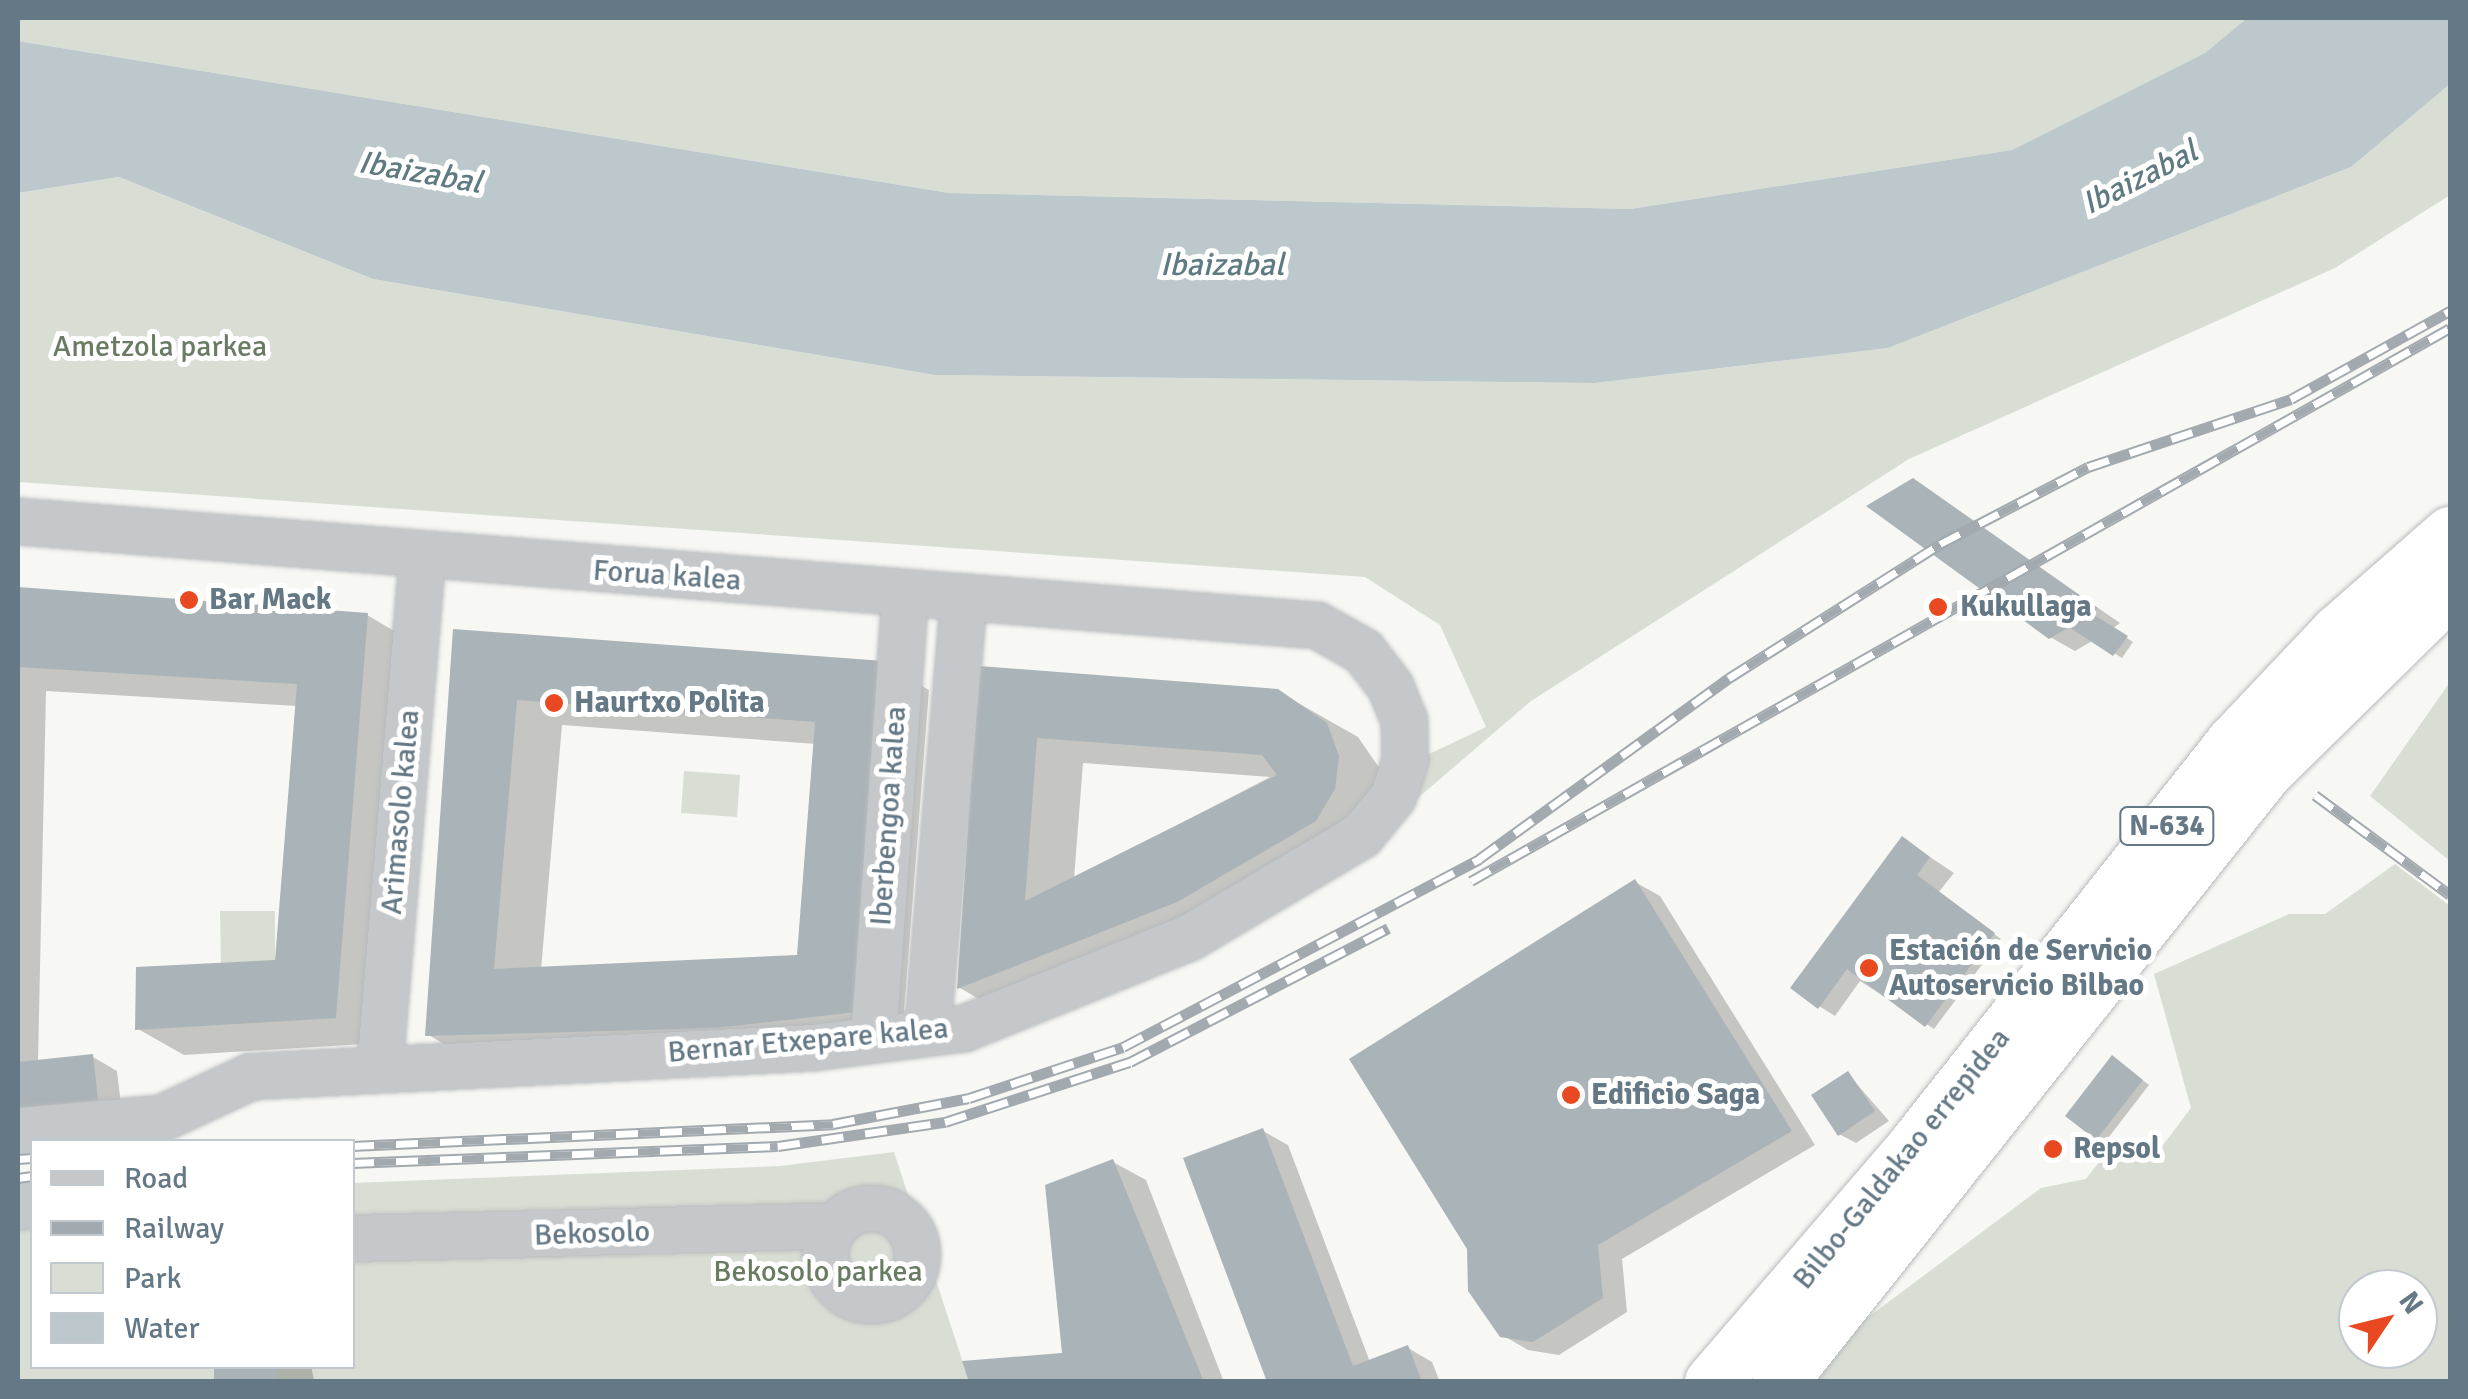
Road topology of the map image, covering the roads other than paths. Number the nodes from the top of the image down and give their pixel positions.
1 (2450, 499) edge
2 (18, 520) edge
3 (2450, 534) edge
4 (422, 556) junction
5 (2394, 580) junction
6 (2450, 589) edge
7 (905, 594) junction
8 (962, 598) junction
9 (1317, 625) joint
10 (928, 1031) junction
11 (873, 1040) junction
12 (379, 1069) junction
13 (18, 1130) edge
14 (833, 1225) dead end
15 (355, 1238) edge
16 (1712, 1382) edge
17 (1779, 1382) edge

1 - 5 highway
2 - 4 street, Forua kalea
3 - 5 highway, Bilbo-Galdakao errepidea / N-634
4 - 7 street, Forua kalea
4 - 12 street, Arimasolo kalea
5 - 16 highway, Bilbo-Galdakao errepidea / N-634
6 - 17 highway, Bilbo-Galdakao errepidea / N-634
7 - 8 street, Forua kalea
7 - 11 street, Iberbengoa kalea
8 - 9 street, Forua kalea
8 - 10 street, Iberbengoa kalea
9 - 10 street, Bernar Etxepare kalea
10 - 11 street, Bernar Etxepare kalea
11 - 12 street, Bernar Etxepare kalea
12 - 13 street, Bernar Etxepare kalea
14 - 15 street, Bekosolo

